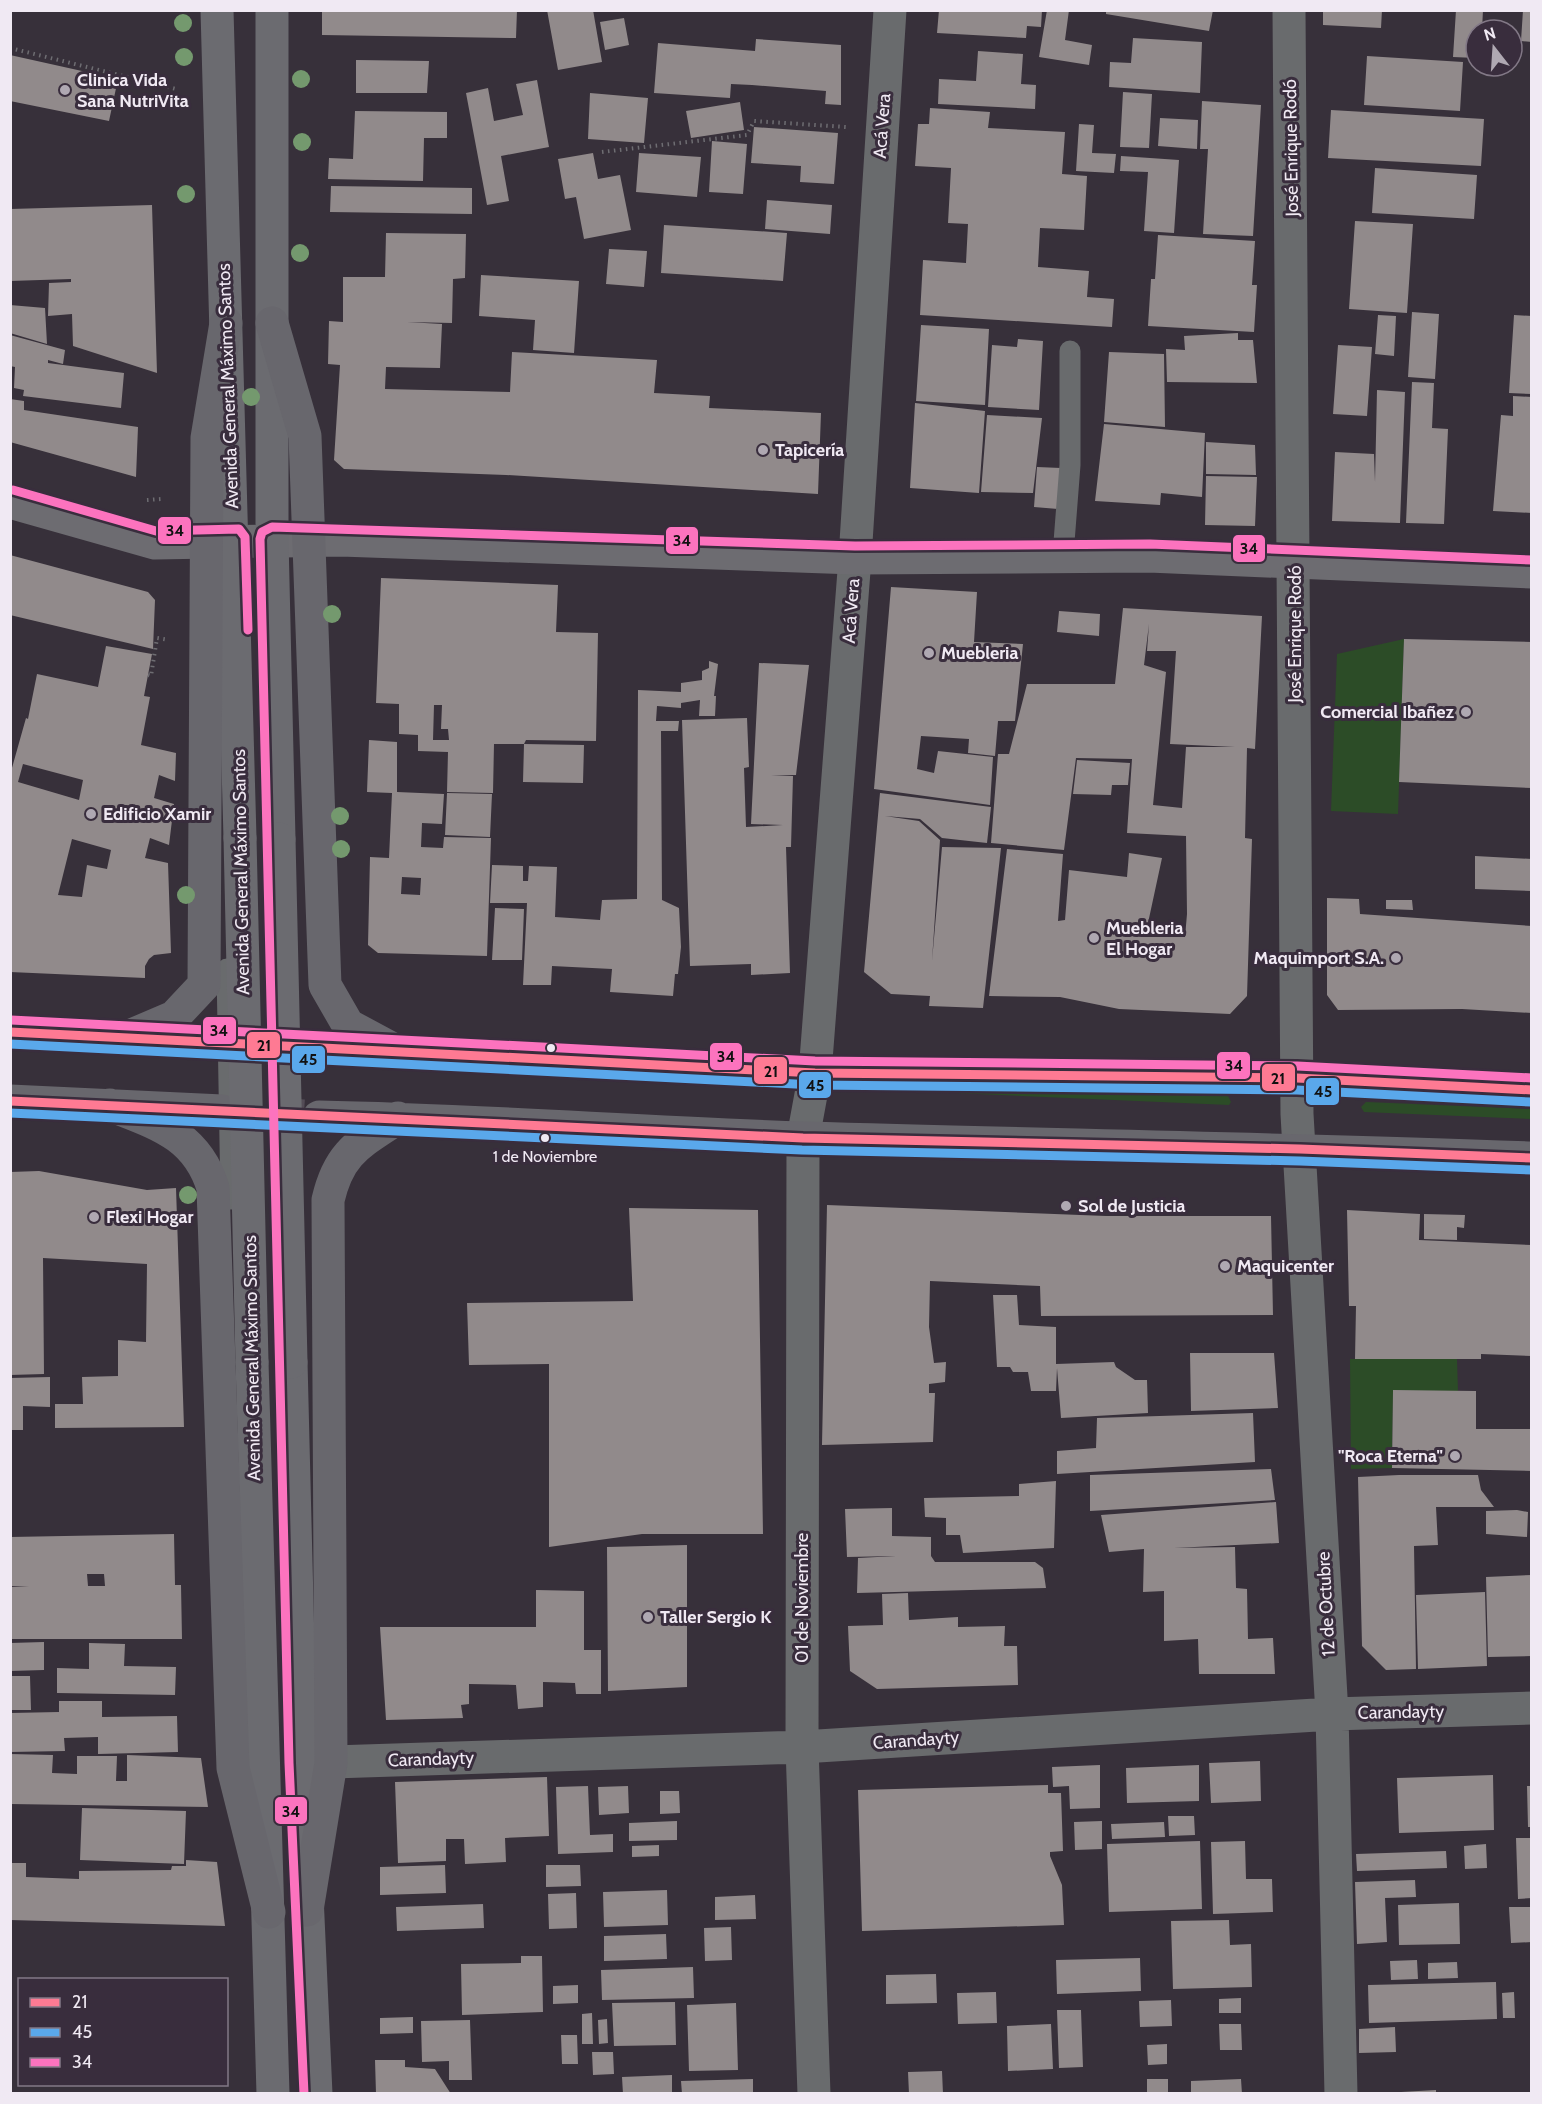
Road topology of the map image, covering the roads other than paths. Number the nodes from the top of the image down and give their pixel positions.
1 (217, 10) edge
2 (272, 10) edge
3 (890, 10) edge
4 (1289, 10) edge
5 (272, 322) junction
6 (226, 323) joint
7 (1070, 351) dead end
8 (10, 502) edge
9 (272, 539) junction
10 (308, 539) junction
11 (219, 540) junction
12 (1063, 555) junction
13 (855, 558) junction
14 (1295, 562) junction
15 (1532, 572) edge
16 (226, 962) dead end
17 (10, 1032) edge
18 (127, 1037) junction
19 (221, 1043) dead end
20 (317, 1047) dead end
21 (395, 1051) junction
22 (1297, 1078) junction
23 (813, 1088) junction
24 (1532, 1090) edge
25 (10, 1101) edge
26 (110, 1105) junction
27 (222, 1112) tunnel mouth
28 (1297, 1114) joint
29 (319, 1117) tunnel mouth
30 (398, 1118) junction
31 (803, 1138) junction
32 (1300, 1149) junction
33 (1532, 1158) edge
34 (231, 1199) dead end
35 (1532, 1708) edge
36 (1332, 1714) junction
37 (802, 1747) junction
38 (316, 1763) junction
39 (307, 1910) joint
40 (268, 1912) junction
41 (273, 2094) edge
42 (316, 2094) edge
43 (813, 2094) edge
44 (1341, 2094) edge

1 - 6 main road, Avenida General Máximo Santos
2 - 5 main road
3 - 13 street, Acá Vera
4 - 14 street, José Enrique Rodó
5 - 9 main road
5 - 10 highway
6 - 11 highway
7 - 12 lane
8 - 11 street
9 - 10 street
9 - 11 street
9 - 38 main road, bridge
10 - 13 street
10 - 21 highway
11 - 18 highway
11 - 40 main road, Avenida General Máximo Santos, bridge
12 - 13 street
12 - 14 street
13 - 23 street, Acá Vera
14 - 15 street
14 - 22 street, José Enrique Rodó
16 - 34 lane
17 - 18 highway
18 - 19 highway
20 - 21 highway
21 - 23 highway
22 - 23 highway
22 - 24 highway
22 - 28 street, José Enrique Rodó
23 - 31 street, 01 de Noviembre
25 - 26 highway
26 - 27 highway
26 - 40 highway
28 - 32 street, 12 de Octubre
29 - 30 highway
30 - 31 highway
30 - 38 highway
31 - 32 highway
31 - 37 street, 01 de Noviembre
32 - 33 highway
32 - 36 street, 12 de Octubre
35 - 36 street, Carandayty
36 - 37 street, Carandayty
36 - 44 street, 12 de Octubre
37 - 38 street, Carandayty
37 - 43 street, 01 de Noviembre
38 - 39 highway
39 - 42 main road
40 - 41 main road, Avenida General Máximo Santos

